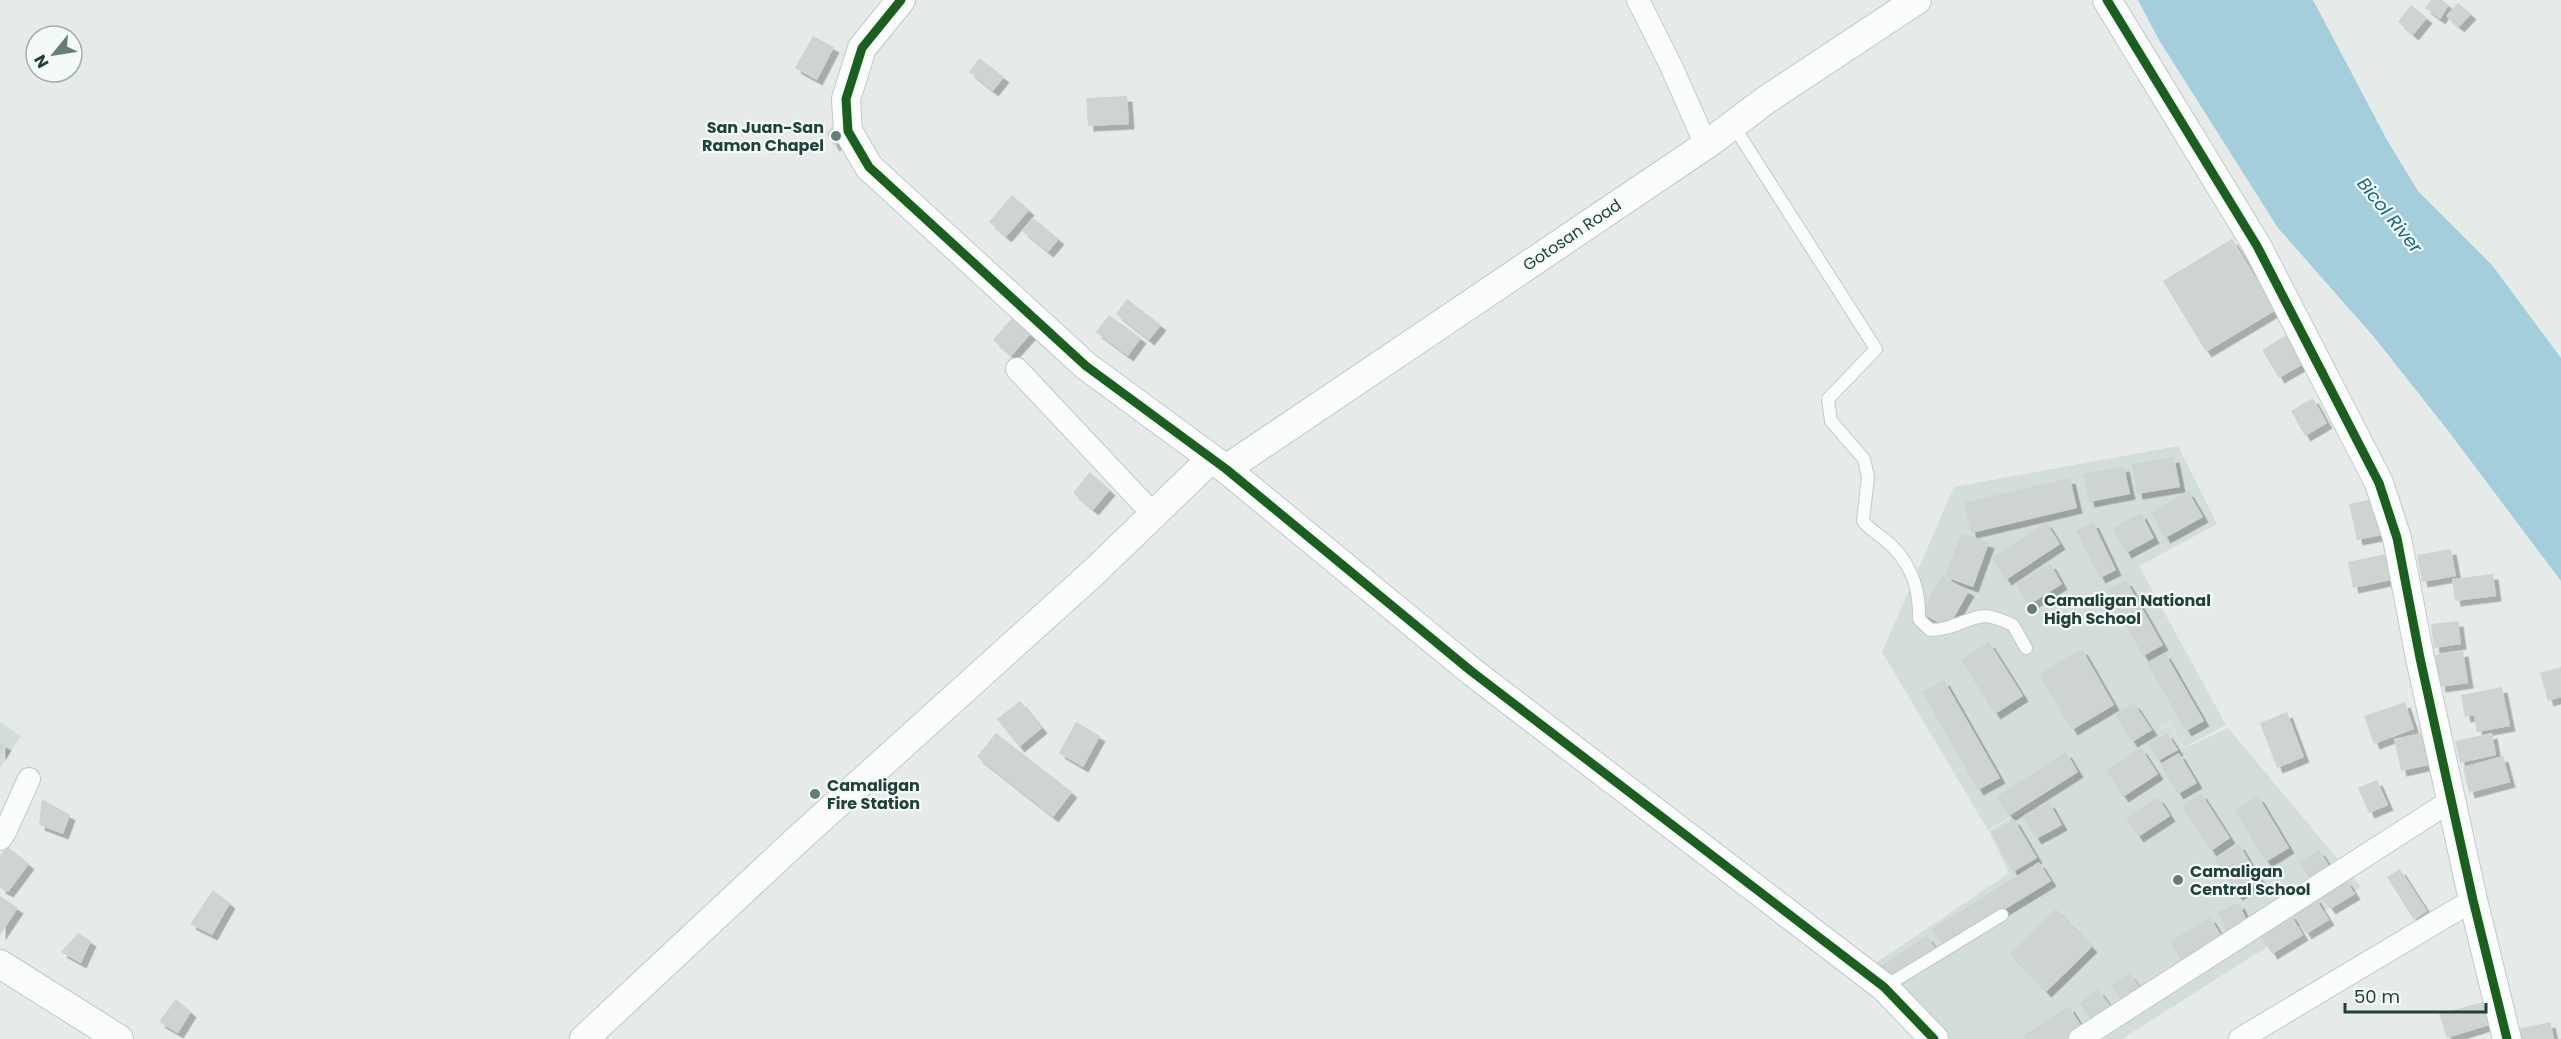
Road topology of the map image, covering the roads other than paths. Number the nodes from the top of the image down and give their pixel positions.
1 (901, 0) edge
2 (1638, 0) edge
3 (1917, 0) edge
4 (2107, 0) edge
5 (1732, 123) junction
6 (1706, 145) junction
7 (1017, 369) dead end
8 (1218, 464) junction
9 (1154, 514) junction
10 (2026, 648) dead end
11 (29, 779) dead end
12 (2452, 801) junction
13 (0, 839) edge
14 (2473, 900) junction
15 (2002, 915) dead end
16 (0, 964) edge
17 (1884, 987) junction
18 (119, 1039) edge
19 (584, 1039) edge
20 (1934, 1039) edge
21 (2080, 1039) edge
22 (2241, 1039) edge
23 (2507, 1039) edge

1 - 8 street
2 - 6 street
3 - 5 street, Gotosan Road
4 - 12 street
5 - 6 street, Gotosan Road
5 - 10 lane
6 - 8 street, Gotosan Road
7 - 9 street
8 - 9 street, Gotosan Road
8 - 17 street
9 - 19 street, Gotosan Road
11 - 13 street
12 - 14 street
12 - 21 street
14 - 22 street
14 - 23 street
15 - 17 lane
16 - 18 street
17 - 20 street

